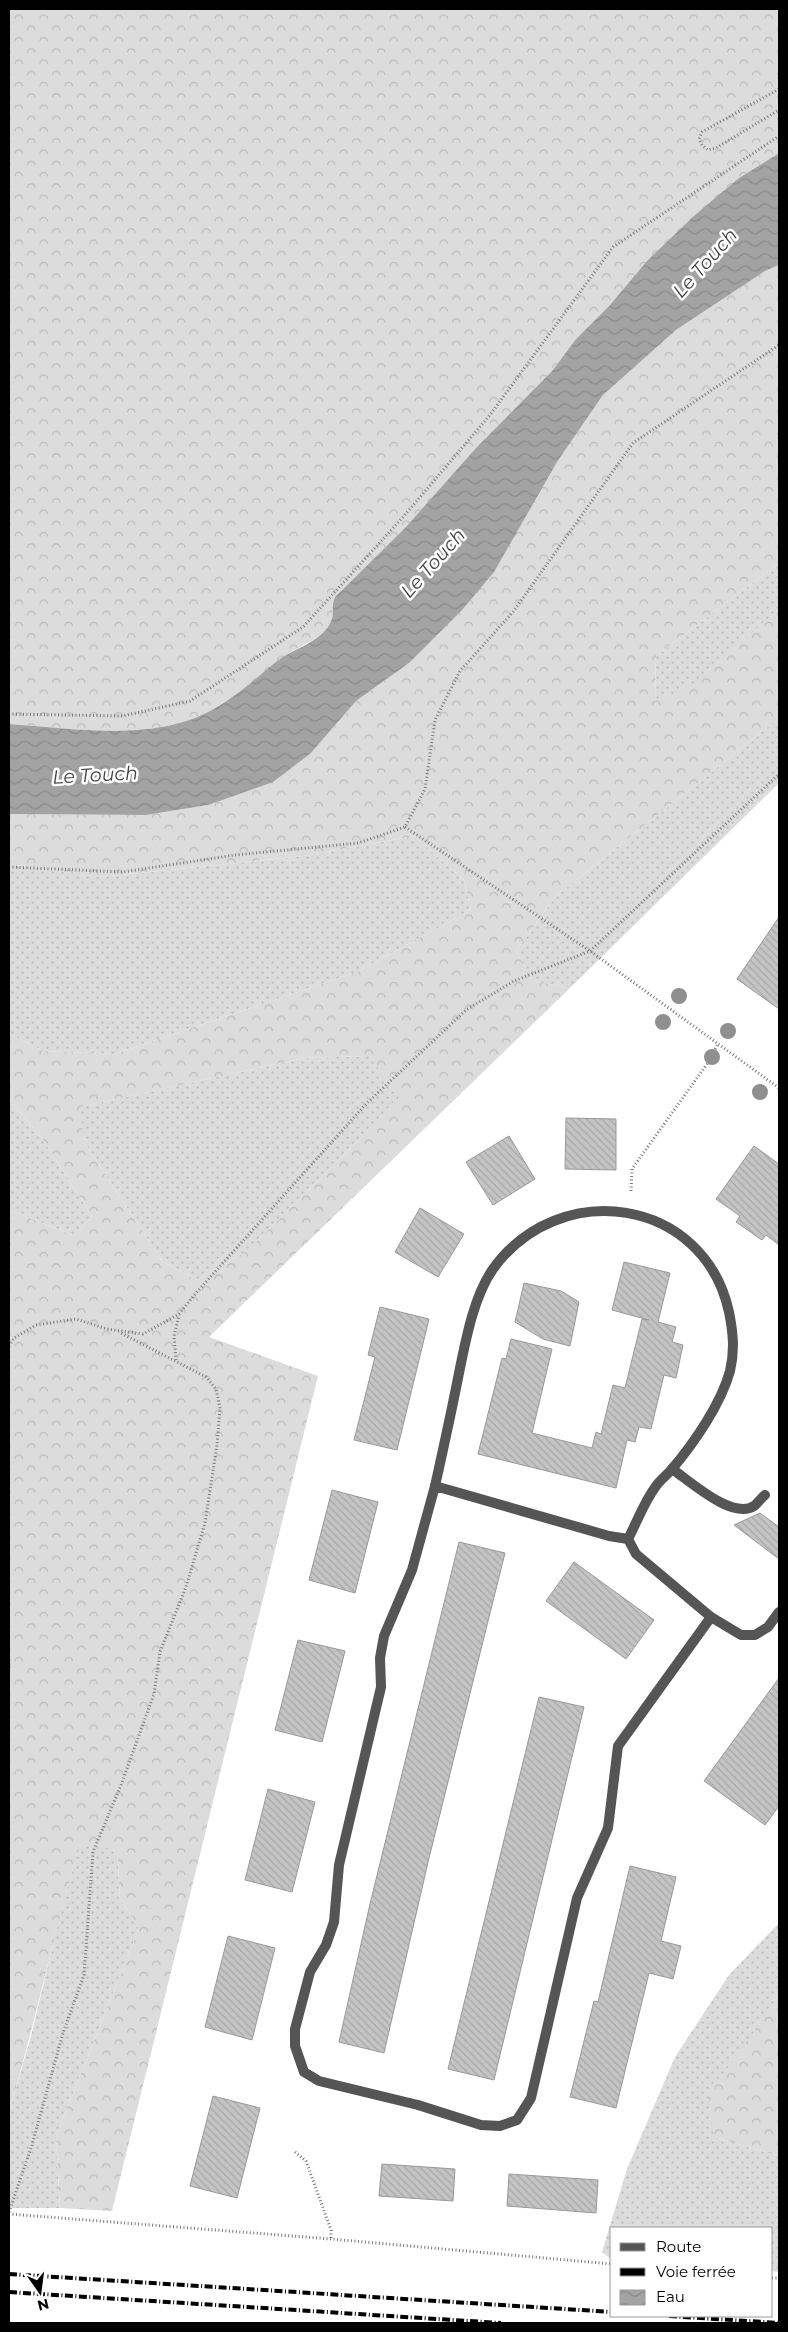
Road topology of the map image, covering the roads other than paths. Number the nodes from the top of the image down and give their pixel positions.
1 (672, 1469) junction
2 (436, 1486) junction
3 (765, 1495) dead end
4 (628, 1539) junction
5 (779, 1612) edge
6 (711, 1617) junction

1 - 2 street
1 - 3 street
1 - 4 street
2 - 4 street
2 - 6 street
4 - 6 street
5 - 6 street

